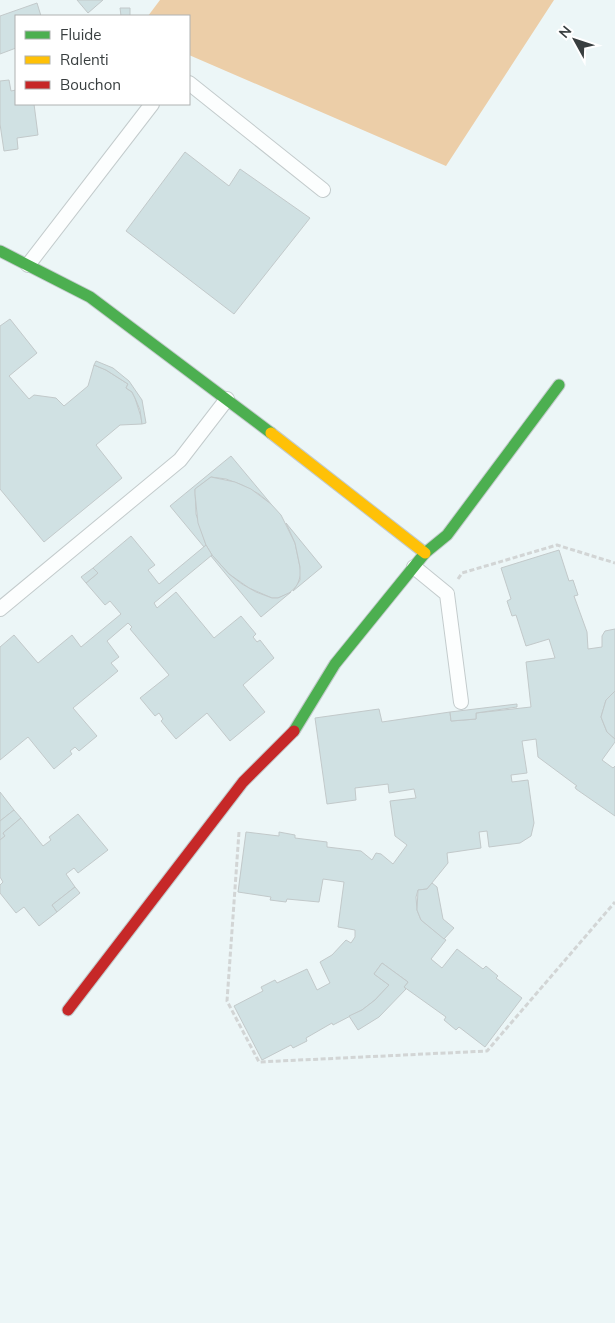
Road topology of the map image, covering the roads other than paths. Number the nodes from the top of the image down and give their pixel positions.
1 (190, 84) edge
2 (151, 105) edge
3 (323, 190) dead end
4 (0, 251) edge
5 (28, 265) junction
6 (559, 385) dead end
7 (227, 399) junction
8 (425, 553) junction
9 (414, 567) junction
10 (0, 609) edge
11 (462, 702) dead end
12 (68, 1010) dead end

1 - 3 lane
2 - 5 lane
4 - 5 street
5 - 7 street
6 - 8 street
7 - 8 street
7 - 10 lane
8 - 9 street
9 - 11 lane
9 - 12 street

